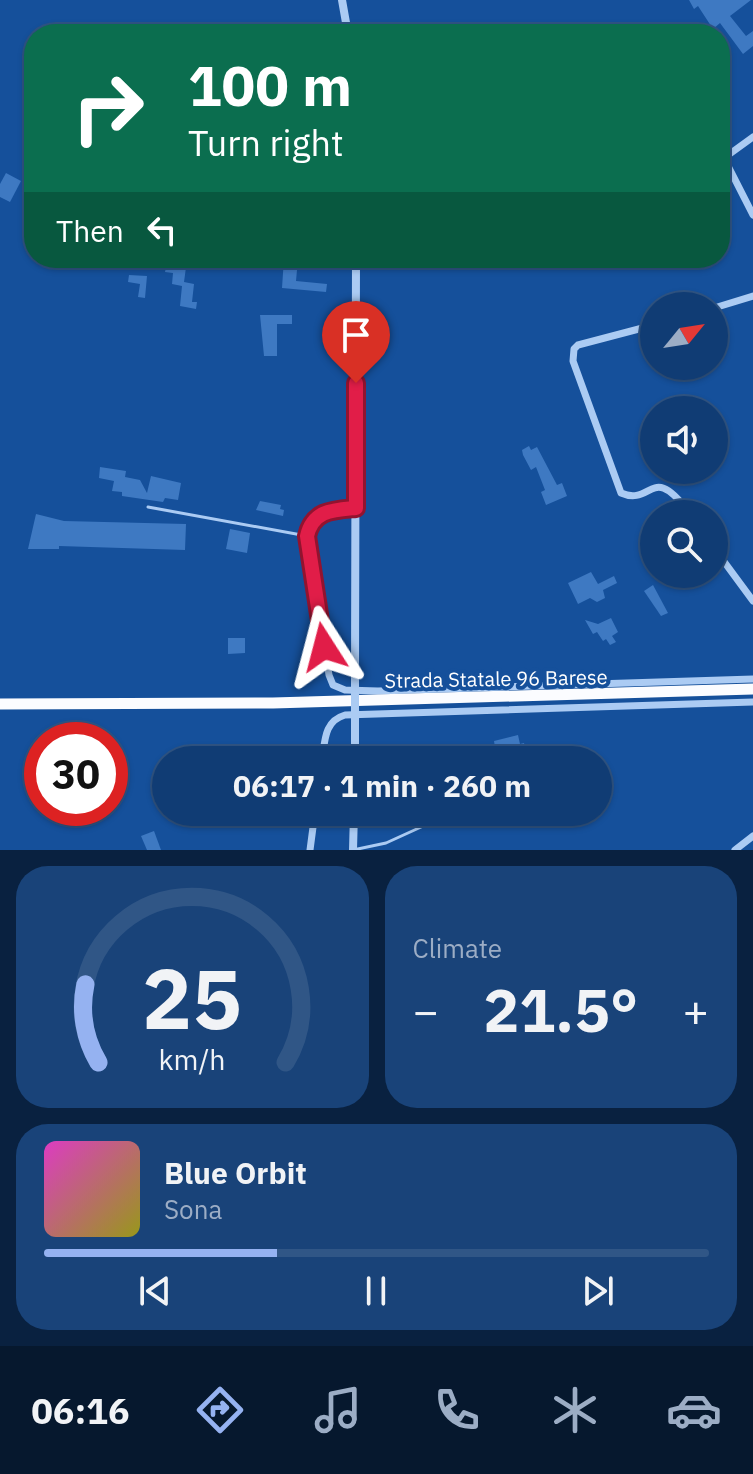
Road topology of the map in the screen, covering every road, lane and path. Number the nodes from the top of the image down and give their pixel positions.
1 (342, 0) edge
2 (346, 24) edge
3 (753, 137) edge
4 (730, 154) edge
5 (730, 170) edge
6 (753, 215) edge
7 (356, 268) edge
8 (753, 296) edge
9 (728, 304) edge
10 (640, 329) edge
11 (680, 500) edge
12 (148, 507) dead end
13 (356, 508) junction
14 (307, 536) junction
15 (728, 567) edge
16 (753, 601) edge
17 (753, 679) edge
18 (753, 689) edge
19 (753, 702) edge
20 (0, 704) edge
21 (325, 746) edge
22 (355, 746) edge
23 (313, 826) edge
24 (354, 826) edge
25 (423, 826) edge
26 (753, 836) edge
27 (310, 850) edge
28 (353, 850) edge
29 (735, 850) edge

1 - 2 street
3 - 4 street
5 - 6 street
7 - 13 street
8 - 9 street
10 - 11 street
12 - 14 lane
13 - 14 street
13 - 22 street, bridge
14 - 17 street
15 - 16 street
18 - 20 highway, Strada Statale 96 Barese
19 - 21 street
23 - 27 street
24 - 28 street
25 - 28 lane
26 - 29 street

